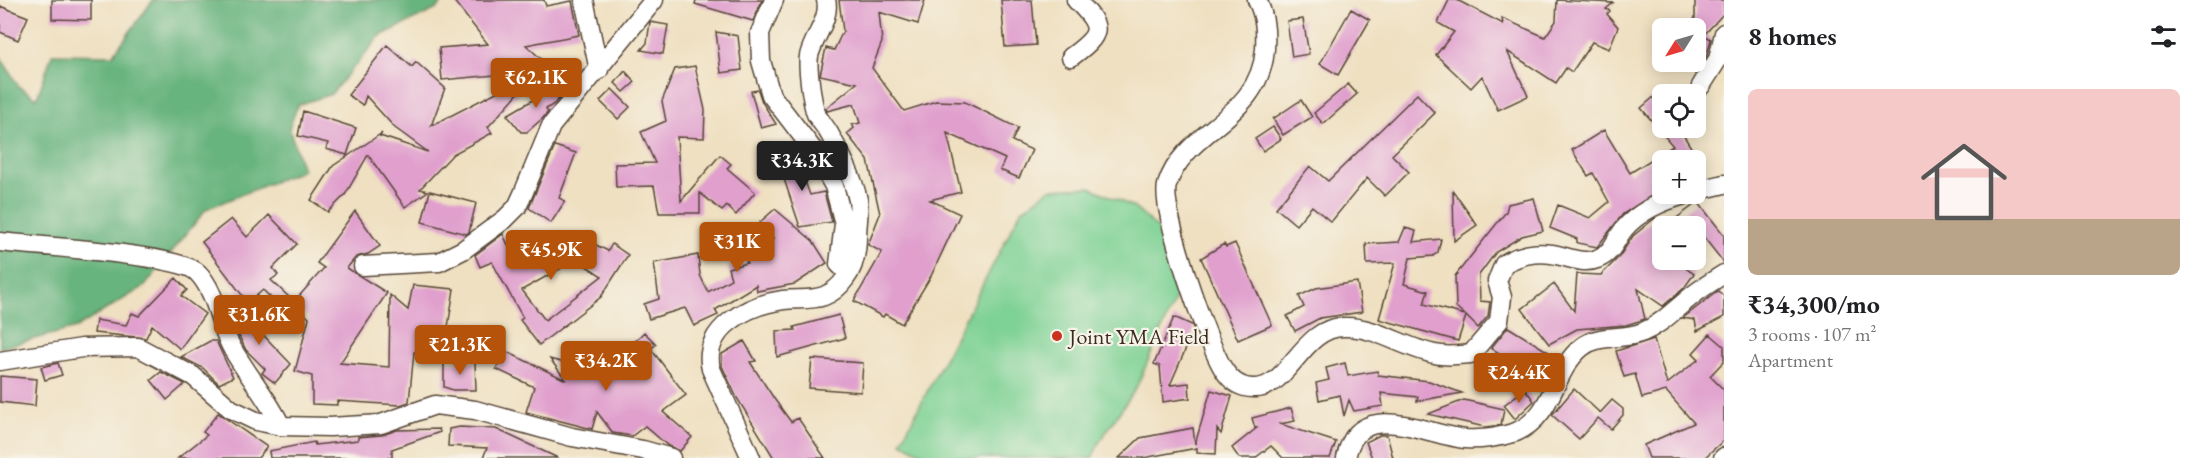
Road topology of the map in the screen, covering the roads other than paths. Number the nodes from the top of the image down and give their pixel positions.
1 (584, 0) edge
2 (654, 0) edge
3 (774, 0) edge
4 (826, 0) edge
5 (1076, 0) edge
6 (1257, 0) edge
7 (1724, 33) edge
8 (1071, 57) dead end
9 (599, 70) junction
10 (1702, 84) edge
11 (1724, 184) edge
12 (1706, 189) edge
13 (1657, 204) edge
14 (0, 242) edge
15 (363, 266) dead end
16 (848, 273) junction
17 (1724, 274) edge
18 (0, 361) edge
19 (281, 426) junction
20 (671, 458) edge
21 (751, 458) edge
22 (1346, 458) edge

1 - 9 street
2 - 9 street
3 - 16 street
4 - 16 street
5 - 8 street
6 - 13 street
7 - 10 street
9 - 15 street
11 - 12 street
14 - 19 street
16 - 21 street
17 - 22 street
18 - 19 street
19 - 20 street

